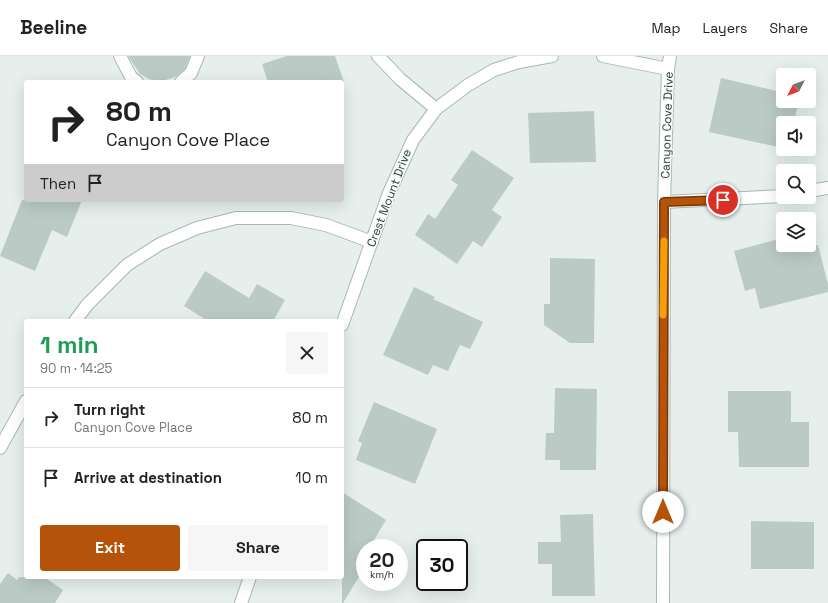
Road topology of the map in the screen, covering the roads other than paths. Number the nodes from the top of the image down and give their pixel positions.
1 (120, 56) edge
2 (198, 56) edge
3 (378, 56) edge
4 (552, 56) edge
5 (603, 56) edge
6 (670, 56) edge
7 (668, 70) junction
8 (135, 80) edge
9 (183, 80) edge
10 (436, 109) junction
11 (828, 188) edge
12 (816, 190) edge
13 (776, 196) edge
14 (664, 202) junction
15 (372, 242) junction
16 (76, 319) edge
17 (344, 319) edge
18 (24, 406) edge
19 (0, 448) edge
20 (249, 579) edge
21 (241, 603) edge
22 (663, 603) edge

1 - 8 street
2 - 9 street
3 - 10 street
4 - 10 street, Crest Mount Drive
5 - 7 street
6 - 7 street, Canyon Cove Drive
7 - 14 street, Canyon Cove Drive
10 - 15 street, Crest Mount Drive
11 - 12 street
13 - 14 street
14 - 22 street, Canyon Cove Drive
15 - 16 street
15 - 17 street, Crest Mount Drive
18 - 19 street
20 - 21 street

